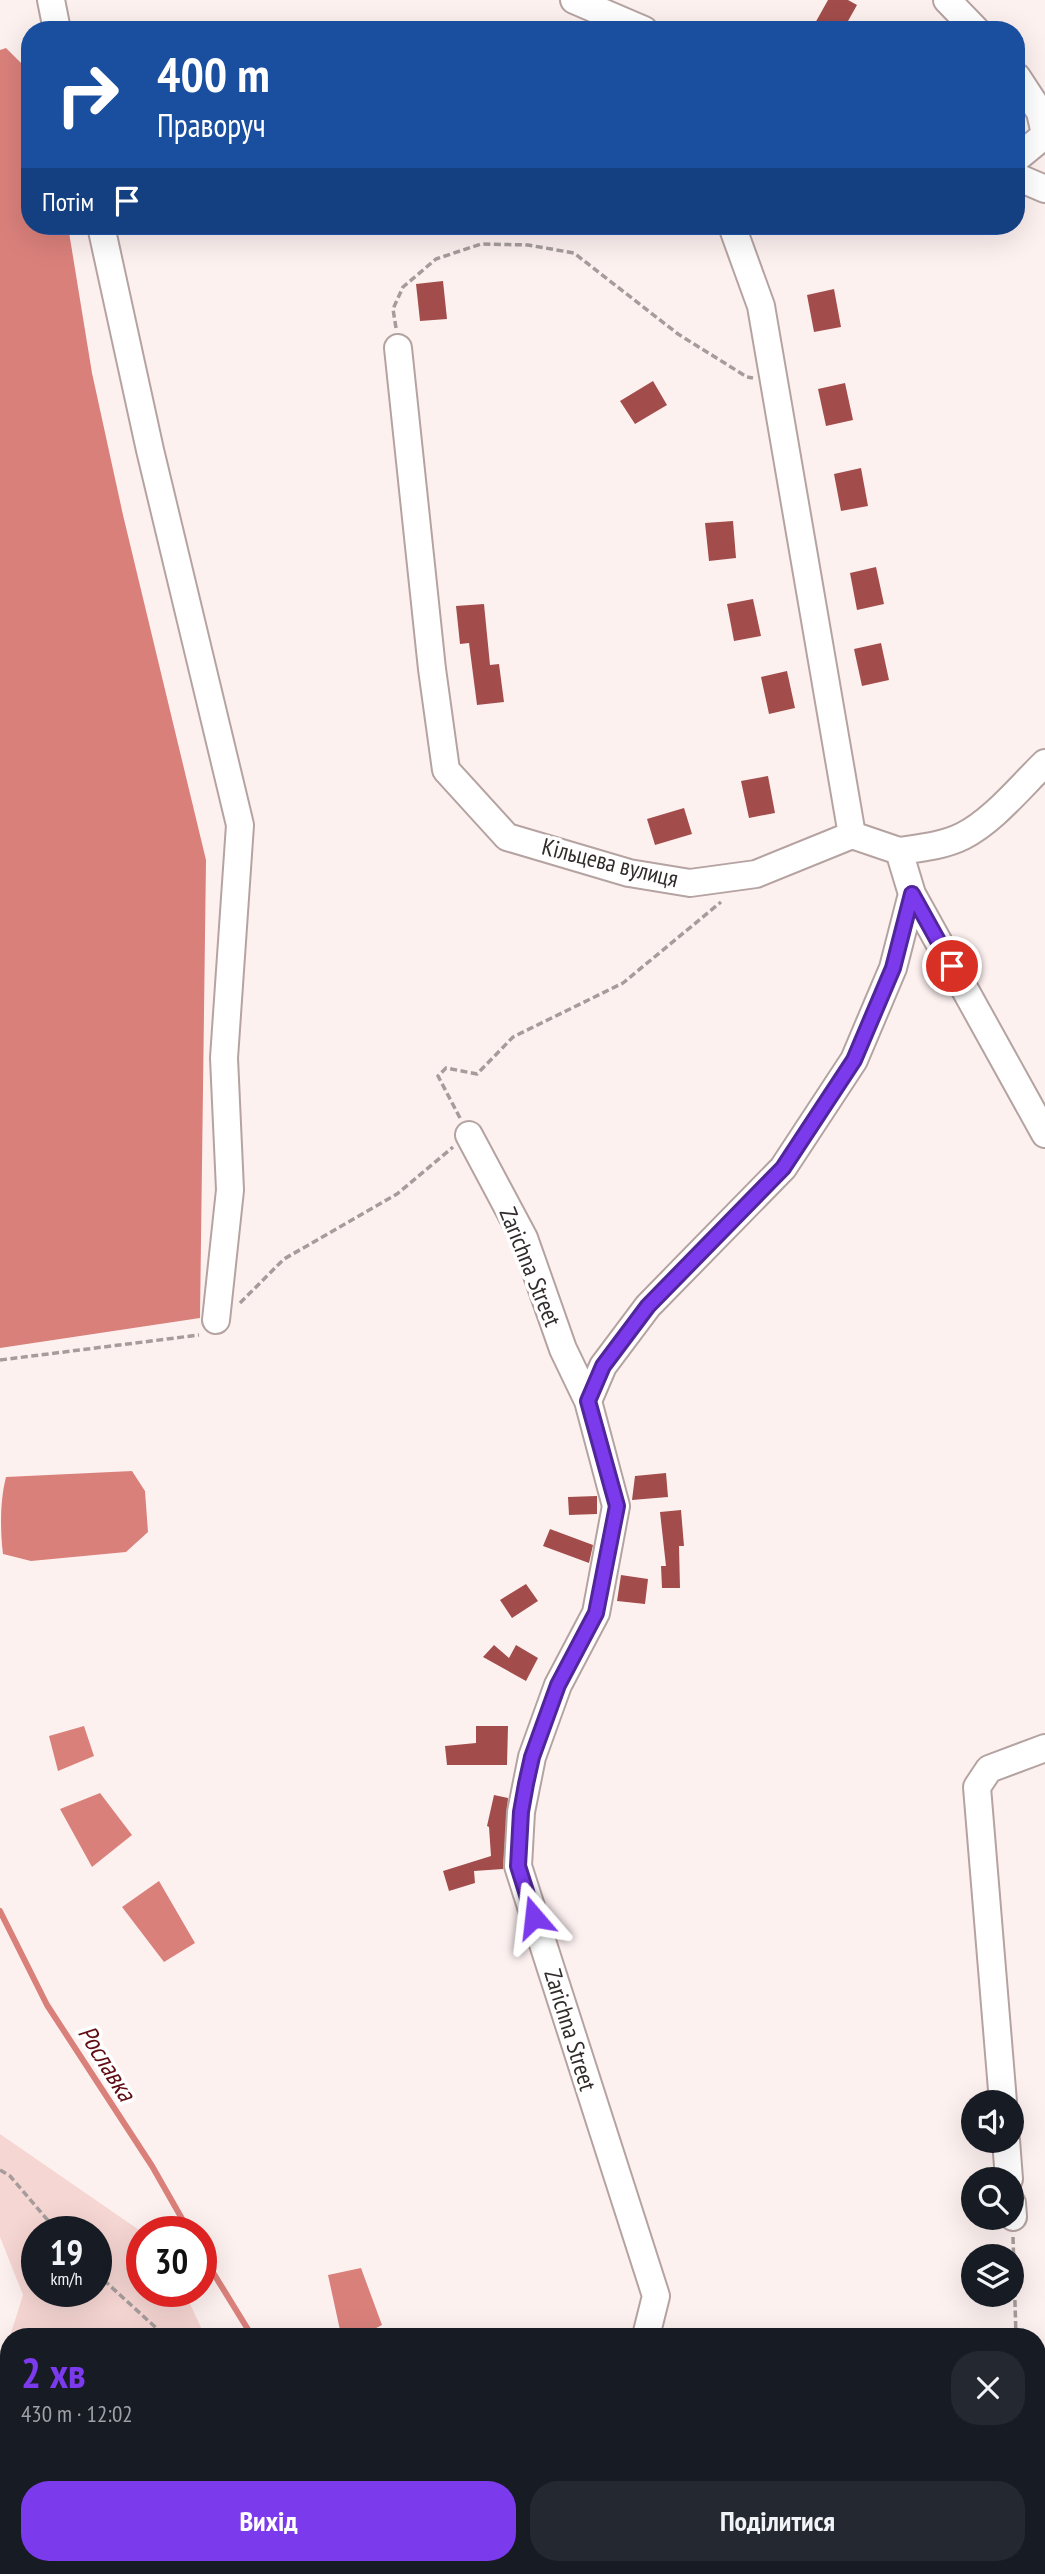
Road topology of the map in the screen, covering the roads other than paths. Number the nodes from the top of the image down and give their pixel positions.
1 (51, 0) edge
2 (574, 0) edge
3 (947, 0) edge
4 (55, 21) edge
5 (623, 21) edge
6 (967, 21) edge
7 (1025, 89) edge
8 (1045, 135) edge
9 (1025, 151) edge
10 (1025, 180) edge
11 (1045, 189) edge
12 (103, 235) edge
13 (735, 235) edge
14 (398, 348) road end
15 (1045, 763) edge
16 (852, 835) junction
17 (899, 851) junction
18 (912, 894) junction
19 (1045, 1134) edge
20 (469, 1135) road end
21 (216, 1320) road end
22 (588, 1401) junction
23 (1045, 1748) edge
24 (1002, 2090) edge
25 (648, 2328) edge

1 - 4 street
2 - 5 street
3 - 6 street
7 - 8 street
8 - 9 street
10 - 11 street
12 - 21 street
13 - 16 street
14 - 16 street, Кільцева вулиця
15 - 17 street
16 - 17 street
17 - 18 street
18 - 19 street
18 - 22 street
20 - 22 street, Zarichna Street
22 - 25 street, Zarichna Street
23 - 24 street

